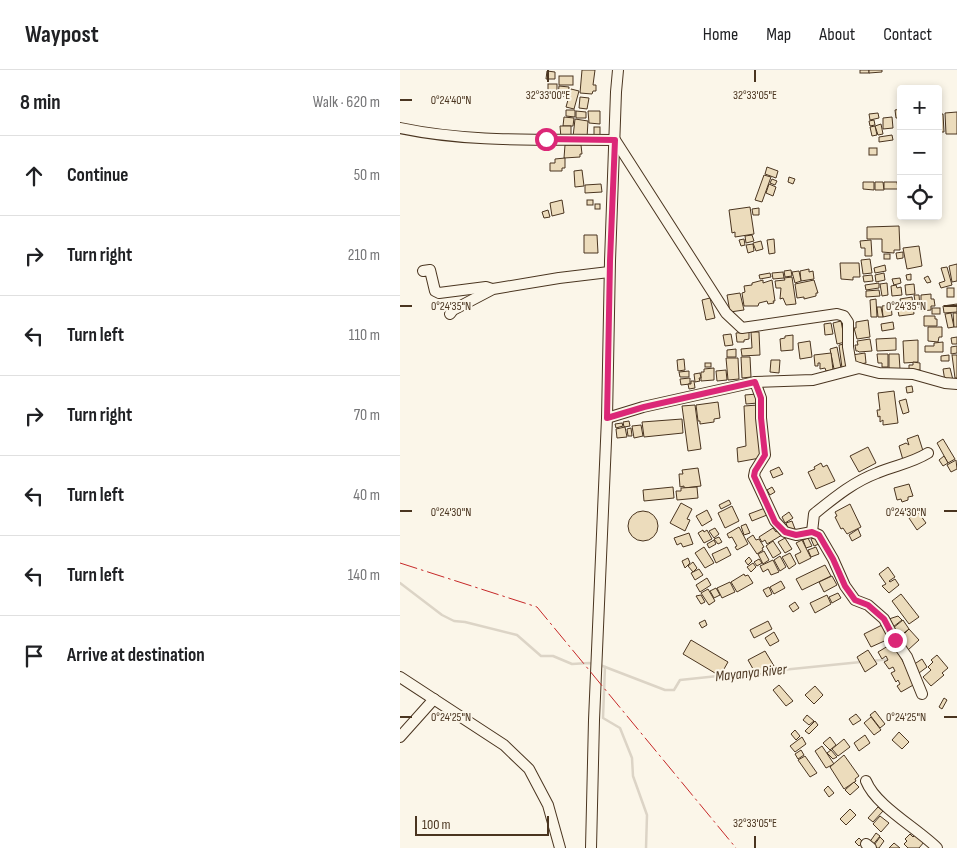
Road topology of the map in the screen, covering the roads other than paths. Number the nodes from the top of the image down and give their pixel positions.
1 (618, 70) edge
2 (400, 128) edge
3 (615, 140) junction
4 (423, 270) dead end
5 (609, 272) junction
6 (493, 289) junction
7 (450, 314) dead end
8 (859, 368) junction
9 (755, 382) junction
10 (957, 384) edge
11 (607, 418) junction
12 (928, 453) dead end
13 (812, 532) junction
14 (400, 677) edge
15 (922, 694) dead end
16 (434, 699) junction
17 (400, 737) edge
18 (866, 781) dead end
19 (560, 848) edge
20 (591, 848) edge
21 (937, 848) edge

1 - 3 street
2 - 3 street
3 - 5 street
3 - 8 street
4 - 6 street
5 - 6 street
5 - 11 street
6 - 7 street
8 - 9 street
8 - 10 street
9 - 11 street
9 - 13 street
11 - 20 street
12 - 13 street
13 - 15 street
14 - 16 street
16 - 17 street
16 - 19 street
18 - 21 street

